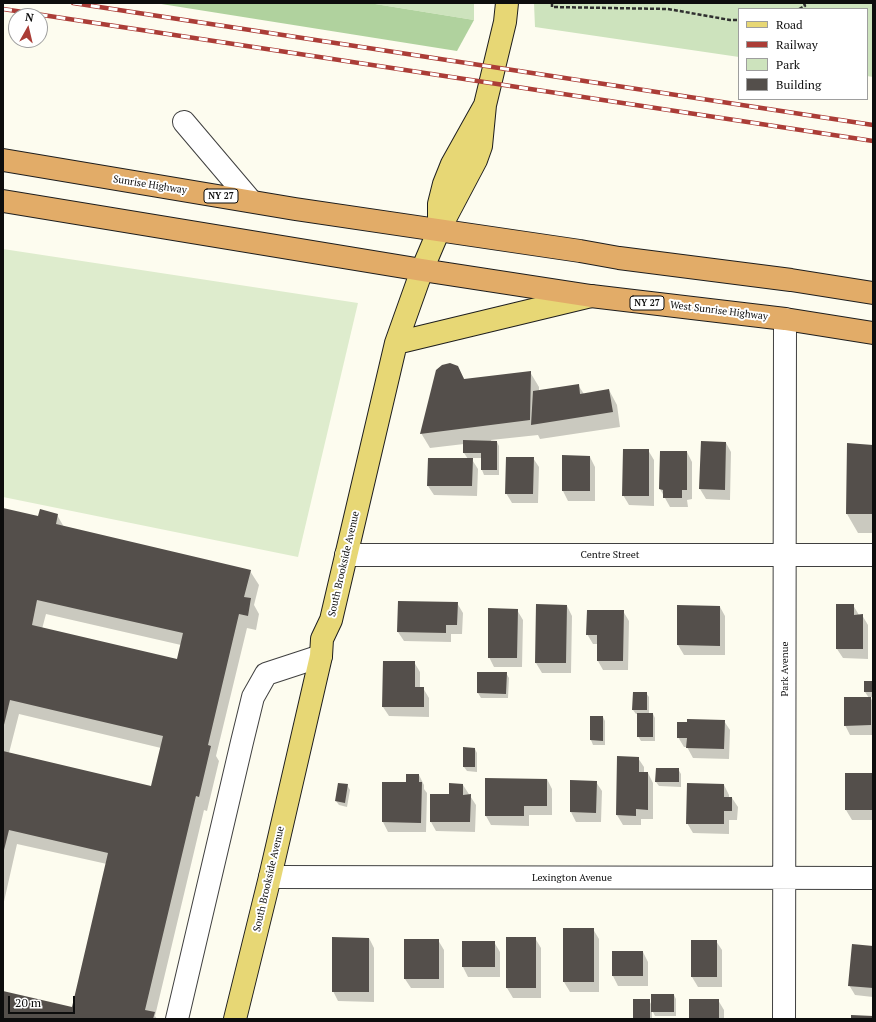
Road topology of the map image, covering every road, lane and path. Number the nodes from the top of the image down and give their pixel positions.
1 (507, 3) edge
2 (552, 3) edge
3 (738, 20) edge
4 (184, 122) dead end
5 (3, 160) edge
6 (3, 201) edge
7 (251, 201) junction
8 (439, 230) junction
9 (422, 270) junction
10 (873, 293) edge
11 (591, 296) junction
12 (785, 319) junction
13 (873, 333) edge
14 (396, 343) junction
15 (346, 555) junction
16 (785, 555) junction
17 (873, 555) edge
18 (321, 656) junction
19 (270, 877) junction
20 (784, 878) junction
21 (873, 878) edge
22 (178, 1019) edge
23 (235, 1019) edge
24 (784, 1019) edge

1 - 8 main road, South Brookside Avenue
2 - 3 path
4 - 7 street
5 - 7 highway, Sunrise Highway / NY 27
6 - 9 highway, NY 27
7 - 8 highway, Sunrise Highway / NY 27
8 - 9 main road, South Brookside Avenue
8 - 10 highway, NY 27
9 - 11 highway, West Sunrise Highway / NY 27
9 - 14 main road, South Brookside Avenue
11 - 12 highway, West Sunrise Highway / NY 27
11 - 14 main road
12 - 13 highway, West Sunrise Highway / NY 27
12 - 16 street, Park Avenue
14 - 15 main road, South Brookside Avenue
15 - 16 street, Centre Street
15 - 18 main road, South Brookside Avenue
16 - 17 street, Centre Street
16 - 20 street, Park Avenue
18 - 19 main road, South Brookside Avenue
18 - 22 street
19 - 20 street, Lexington Avenue
19 - 23 main road, South Brookside Avenue
20 - 21 street, Lexington Avenue
20 - 24 street, Park Avenue

